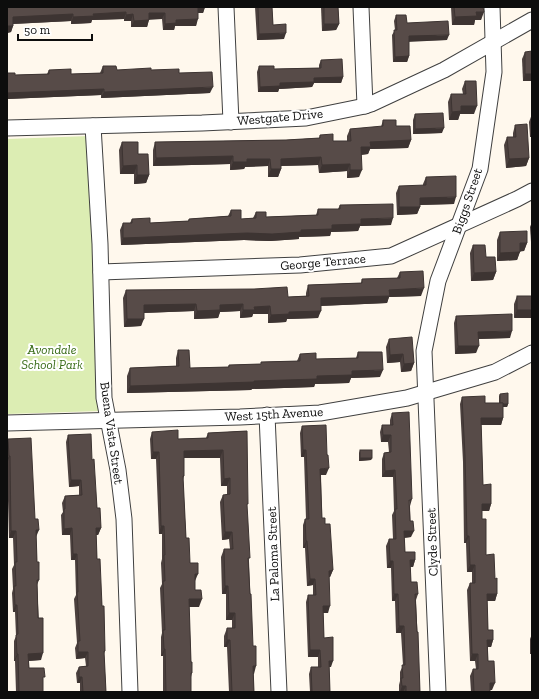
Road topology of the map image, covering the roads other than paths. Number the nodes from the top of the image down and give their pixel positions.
1 (226, 7) edge
2 (361, 7) edge
3 (492, 7) edge
4 (532, 20) edge
5 (493, 42) junction
6 (365, 106) junction
7 (231, 122) junction
8 (93, 126) junction
9 (7, 128) edge
10 (532, 191) edge
11 (459, 225) junction
12 (101, 272) junction
13 (532, 353) edge
14 (426, 392) junction
15 (267, 416) junction
16 (109, 420) junction
17 (7, 423) edge
18 (130, 692) edge
19 (279, 692) edge
20 (438, 692) edge

1 - 7 street
2 - 6 street
3 - 5 street, Biggs Street
4 - 5 street, Westgate Drive
5 - 6 street, Westgate Drive
5 - 11 street, Biggs Street
6 - 7 street, Westgate Drive
7 - 8 street, Westgate Drive
8 - 9 street, Westgate Drive
8 - 12 street, Buena Vista Street
10 - 11 street, George Terrace
11 - 12 street, George Terrace
11 - 14 street, Biggs Street
12 - 16 street, Buena Vista Street
13 - 14 street, West 15th Avenue
14 - 15 street, West 15th Avenue
14 - 20 street, Clyde Street
15 - 16 street, West 15th Avenue
15 - 19 street, La Paloma Street
16 - 17 street, West 15th Avenue
16 - 18 street, Buena Vista Street

